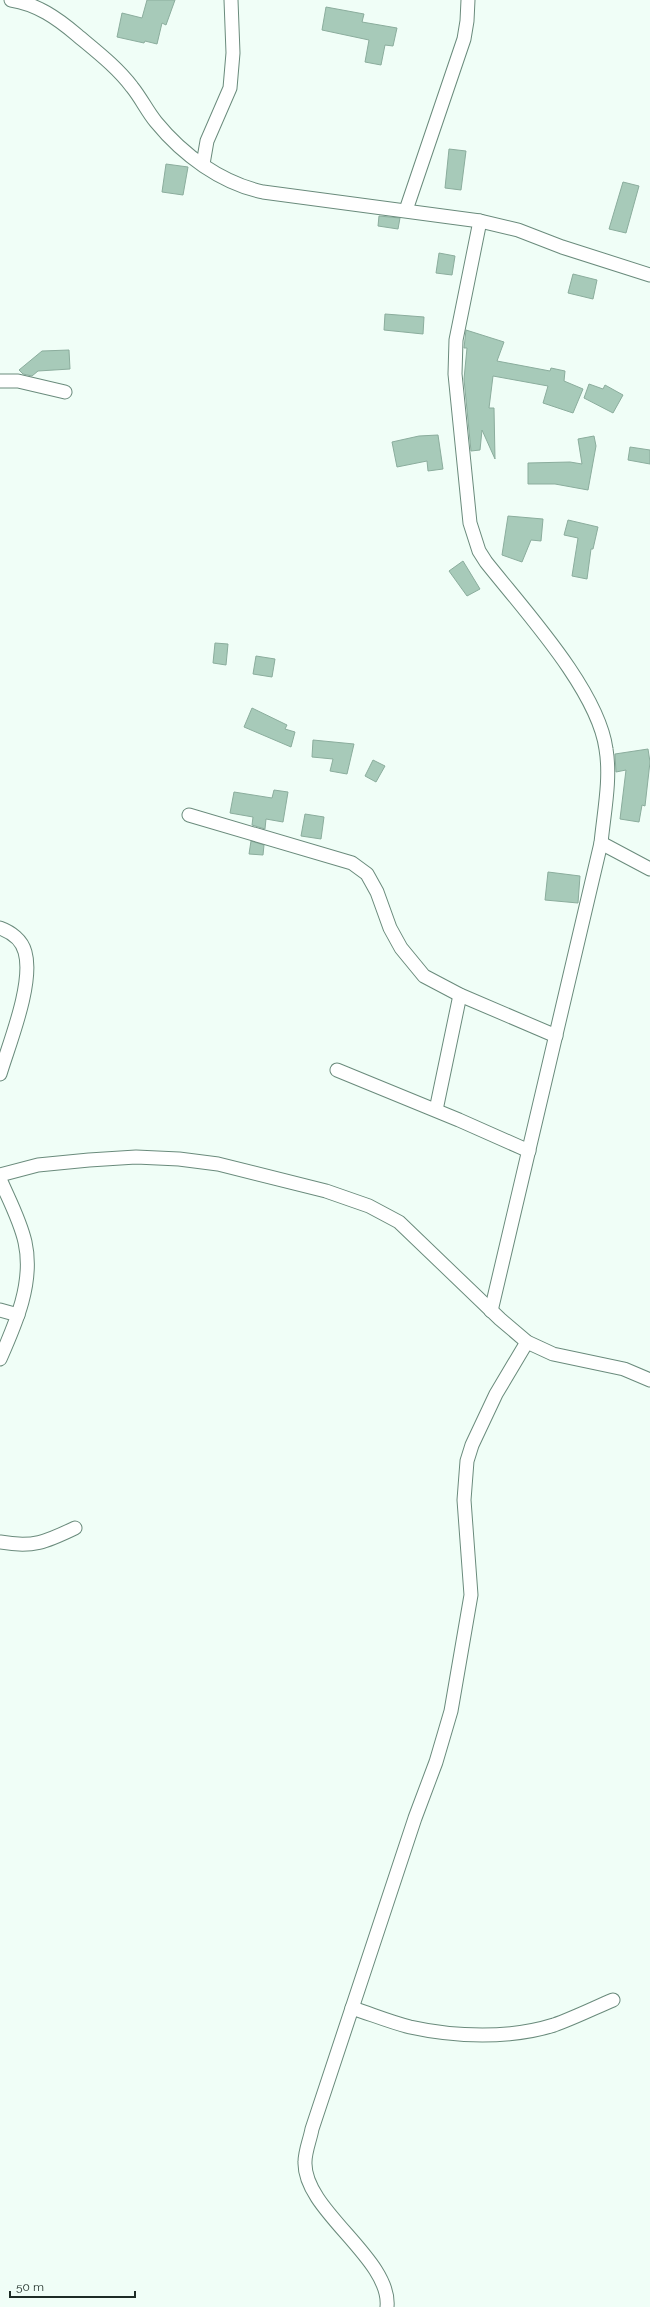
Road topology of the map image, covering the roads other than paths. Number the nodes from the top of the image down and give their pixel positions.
1 (11, 0) edge
2 (230, 0) edge
3 (468, 0) edge
4 (203, 164) junction
5 (406, 210) junction
6 (480, 221) junction
7 (650, 275) edge
8 (0, 381) edge
9 (66, 392) dead end
10 (189, 815) dead end
11 (601, 842) junction
12 (650, 869) edge
13 (0, 928) edge
14 (460, 995) junction
15 (556, 1036) junction
16 (337, 1070) dead end
17 (0, 1074) edge
18 (436, 1110) junction
19 (529, 1151) junction
20 (0, 1174) edge
21 (0, 1180) edge
22 (0, 1310) edge
23 (491, 1311) junction
24 (18, 1315) junction
25 (527, 1342) junction
26 (0, 1360) edge
27 (650, 1380) edge
28 (75, 1528) dead end
29 (0, 1542) edge
30 (613, 2000) dead end
31 (352, 2008) junction
32 (387, 2307) edge

1 - 4 street
2 - 4 street
3 - 5 street
4 - 5 street
5 - 6 street
6 - 7 street
6 - 11 street
8 - 9 street
10 - 14 street
11 - 12 street
11 - 15 street
13 - 17 street
14 - 15 street
14 - 18 street
15 - 19 street
16 - 18 street
18 - 19 street
19 - 23 street
20 - 23 street
21 - 24 street
22 - 24 street
23 - 25 street
24 - 26 street
25 - 27 street
25 - 31 street
28 - 29 street
30 - 31 street
31 - 32 street

